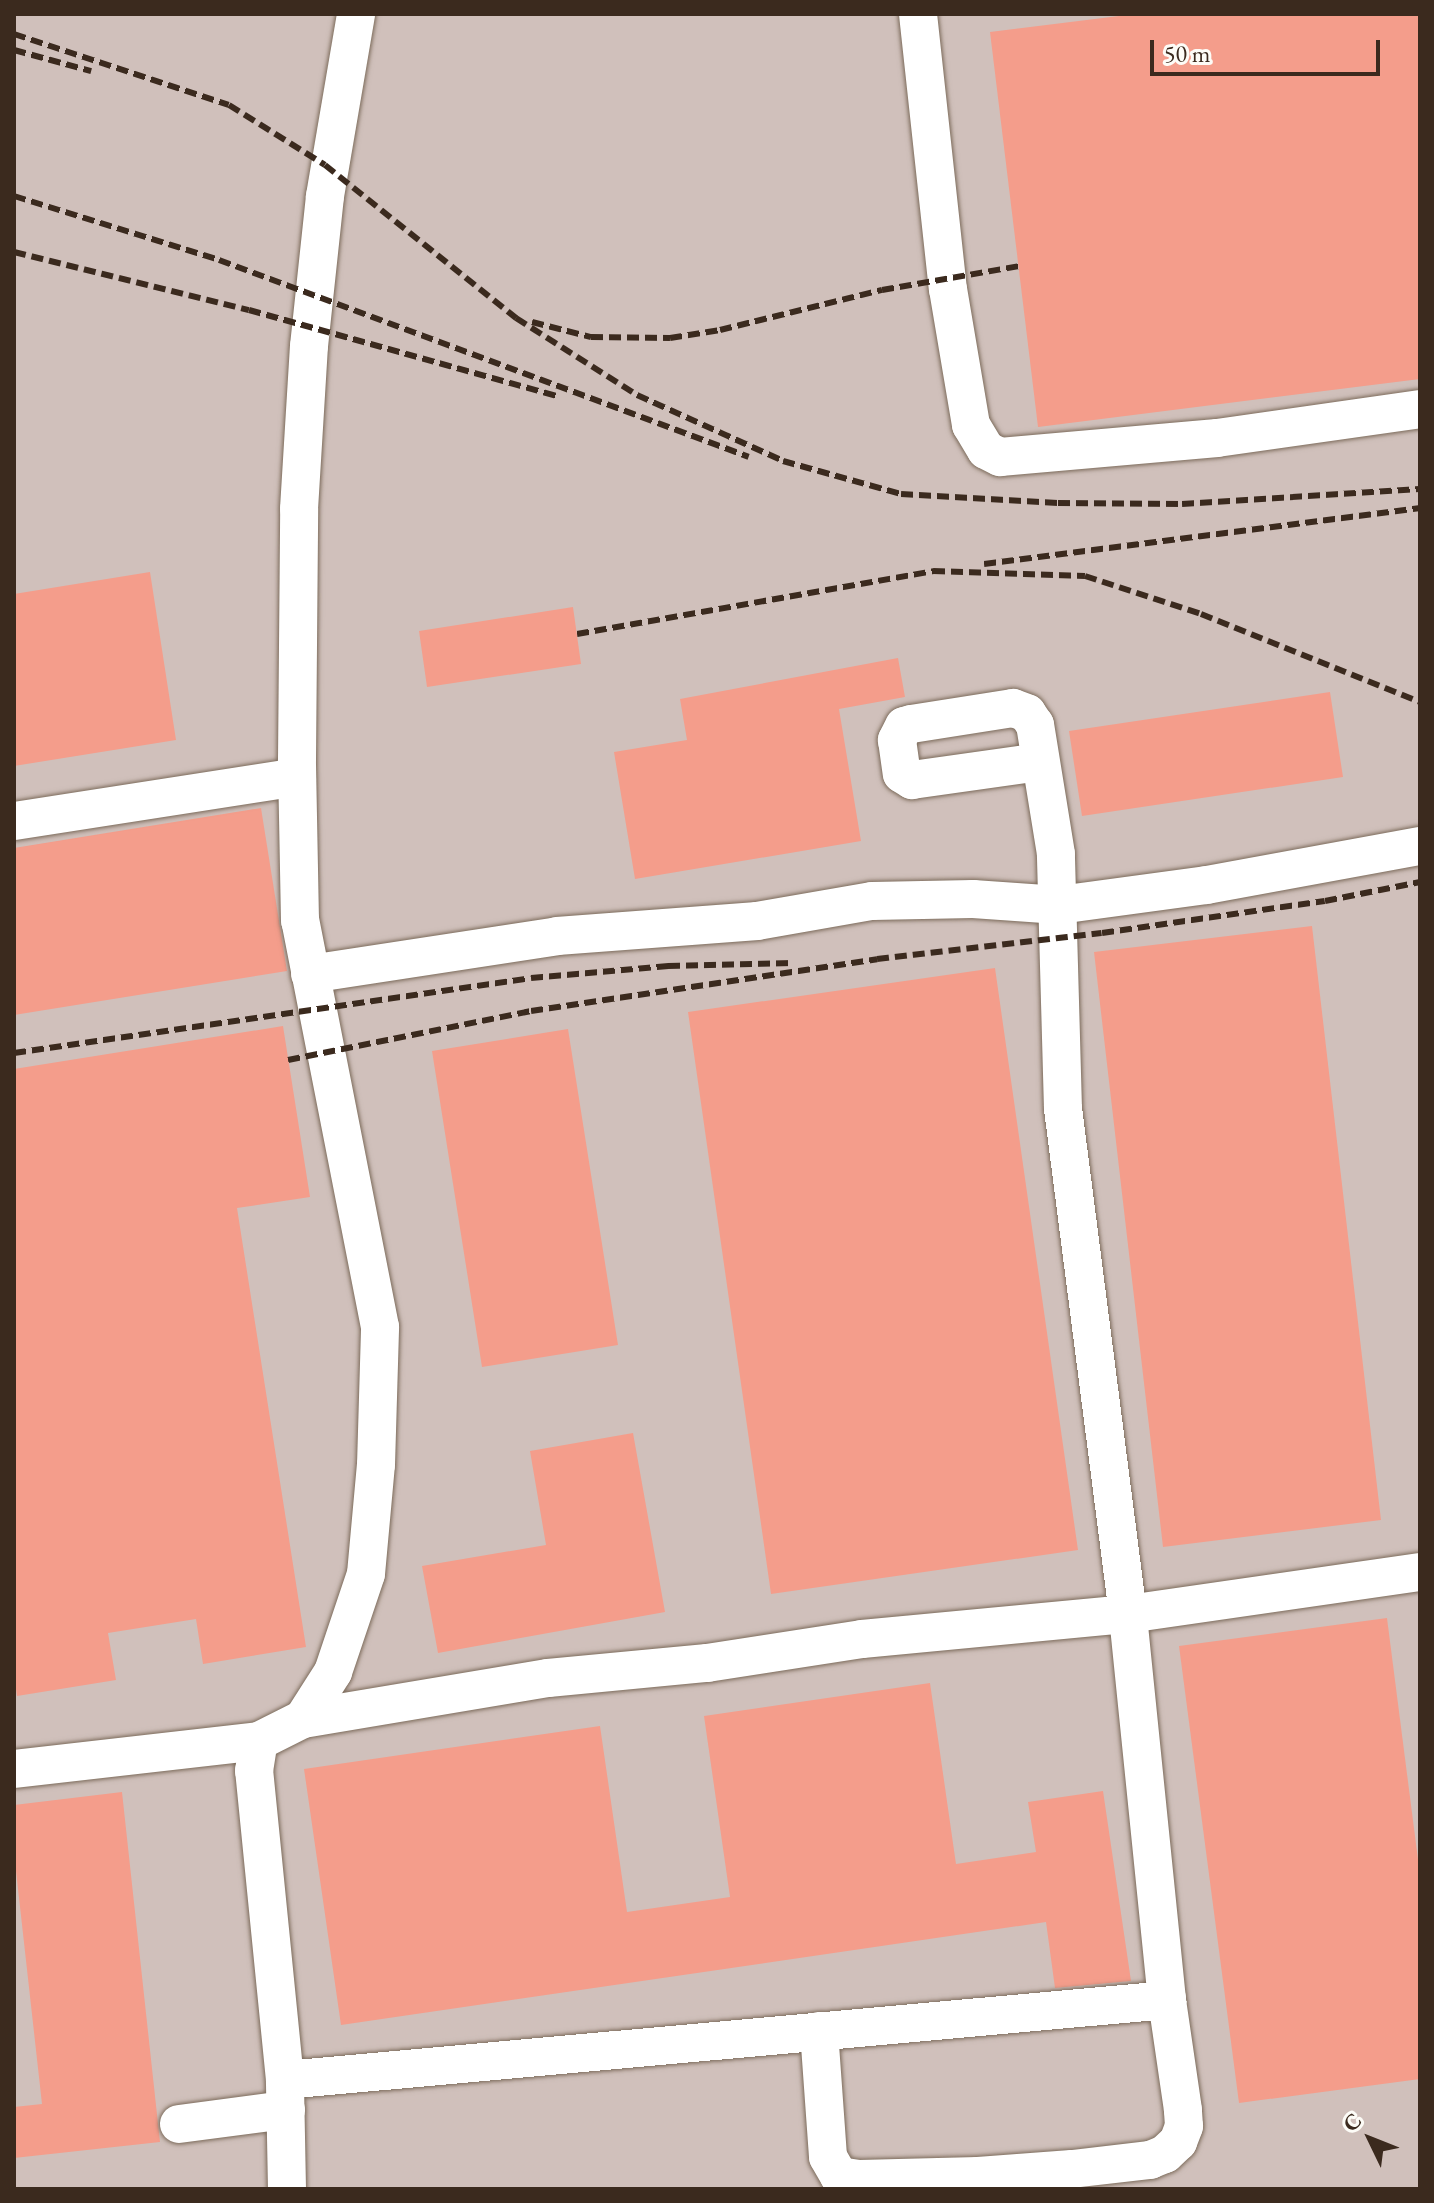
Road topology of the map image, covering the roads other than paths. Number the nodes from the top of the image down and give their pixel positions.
1 (356, 14) edge
2 (918, 14) edge
3 (1420, 409) edge
4 (1040, 762) dead end
5 (297, 777) junction
6 (14, 821) edge
7 (1420, 846) edge
8 (1059, 905) junction
9 (310, 974) junction
10 (1420, 1572) edge
11 (1128, 1614) junction
12 (303, 1719) junction
13 (259, 1741) junction
14 (14, 1769) edge
15 (1167, 2000) junction
16 (819, 2031) junction
17 (285, 2095) junction
18 (179, 2124) dead end
19 (287, 2189) edge

1 - 5 lane
2 - 3 lane
4 - 8 lane
5 - 6 lane
5 - 9 lane
7 - 8 lane
8 - 9 lane
8 - 11 lane
9 - 12 lane
10 - 11 lane
11 - 12 lane
11 - 15 lane
12 - 13 lane
13 - 14 lane
13 - 17 lane
15 - 16 lane
15 - 16 lane
16 - 17 lane
17 - 18 lane
17 - 19 lane

